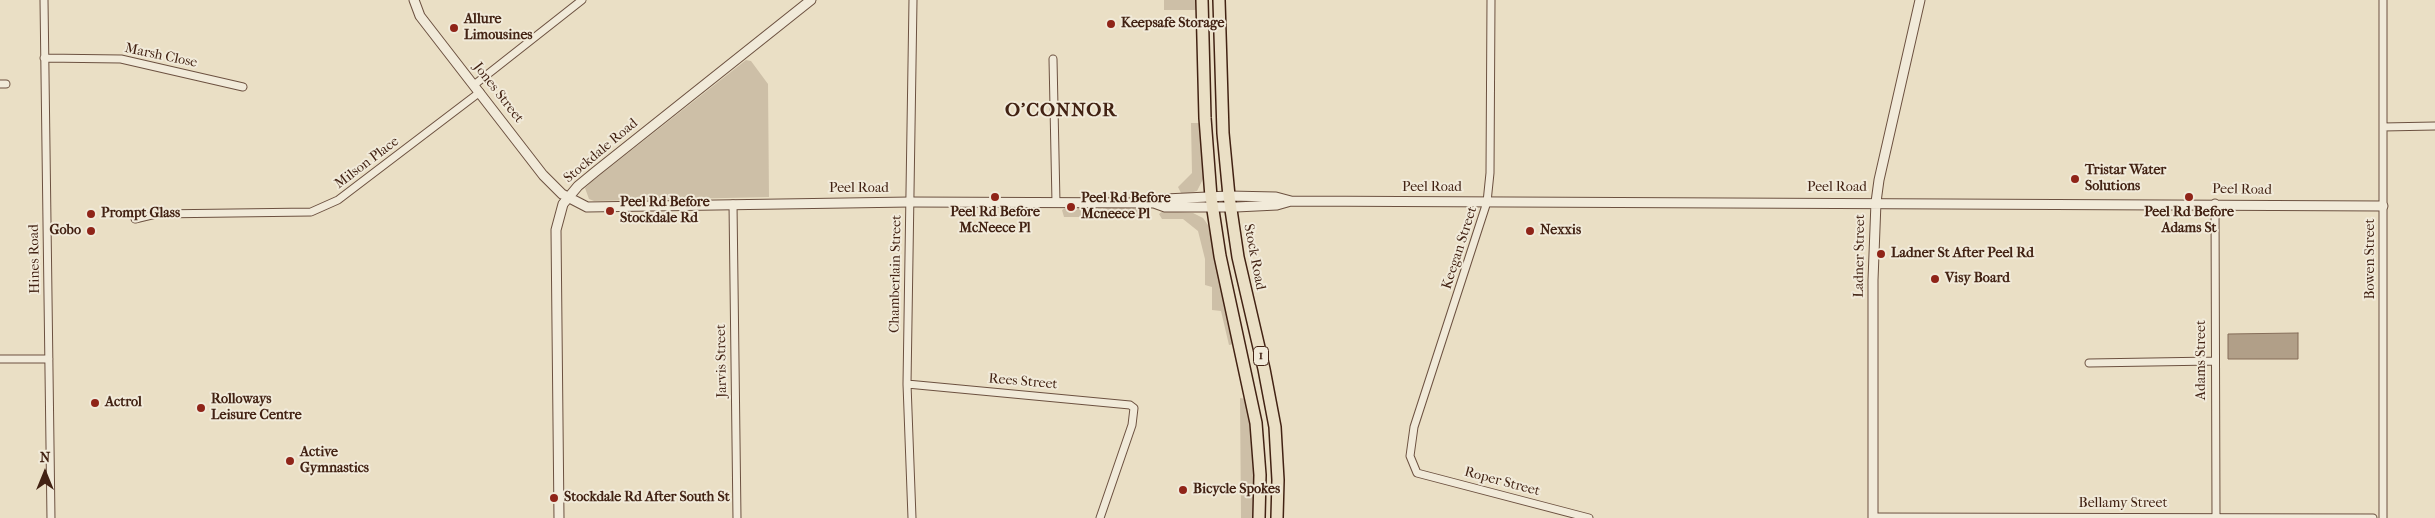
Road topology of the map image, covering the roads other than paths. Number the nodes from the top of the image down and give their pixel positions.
1 (44, 0) edge
2 (414, 0) edge
3 (582, 0) edge
4 (811, 0) edge
5 (913, 0) edge
6 (1202, 0) edge
7 (1219, 0) edge
8 (1491, 0) edge
9 (1920, 0) edge
10 (2382, 0) edge
11 (44, 58) junction
12 (1053, 59) dead end
13 (243, 87) dead end
14 (477, 89) junction
15 (2435, 126) edge
16 (2383, 127) junction
17 (567, 198) junction
18 (910, 202) junction
19 (1212, 202) junction
20 (1229, 202) junction
21 (1487, 202) junction
22 (1876, 202) junction
23 (1056, 203) junction
24 (2215, 203) junction
25 (732, 204) junction
26 (2383, 206) junction
27 (135, 219) dead end
28 (0, 359) edge
29 (49, 359) junction
30 (2214, 361) junction
31 (2089, 363) dead end
32 (907, 384) junction
33 (1412, 466) joint
34 (1567, 515) edge
35 (2216, 516) junction
36 (51, 518) edge
37 (559, 518) edge
38 (737, 518) edge
39 (912, 518) edge
40 (1100, 518) edge
41 (1259, 518) edge
42 (1276, 518) edge
43 (1589, 518) edge
44 (1873, 518) edge
45 (2373, 518) edge
46 (2383, 518) edge

1 - 11 street, Hines Road
2 - 14 street, Jones Street
3 - 14 street, Milson Place
4 - 17 street, Stockdale Road
5 - 18 street, Chamberlain Street
6 - 19 highway, 1
7 - 20 highway, Stock Road / 1
8 - 21 street, Keegan Street
9 - 22 street, Ladner Street
10 - 16 street, Bowen Street
11 - 13 street, Marsh Close
11 - 29 street, Hines Road
12 - 23 street
14 - 17 street, Jones Street
14 - 27 street, Milson Place
15 - 16 street
16 - 26 street, Bowen Street
17 - 25 street, Peel Road
17 - 37 street, Stockdale Road
18 - 23 street, Peel Road
18 - 25 street, Peel Road
18 - 32 street, Chamberlain Street
19 - 20 street, Peel Road
19 - 23 street, Peel Road
19 - 41 highway, 1
20 - 21 street, Peel Road
20 - 42 highway, Stock Road / 1
21 - 22 street, Peel Road
21 - 33 street, Keegan Street
22 - 24 street, Peel Road
22 - 44 street, Ladner Street
24 - 26 street, Peel Road
24 - 30 street, Adams Street
25 - 38 street, Jarvis Street
26 - 46 street, Bowen Street
28 - 29 street
29 - 36 street, Hines Road
30 - 31 street
30 - 35 street, Adams Street
32 - 39 street, Chamberlain Street
32 - 40 street, Rees Street
33 - 34 street, Roper Street
34 - 43 street, Roper Street
35 - 44 street, Bellamy Street
35 - 45 street, Bellamy Street

